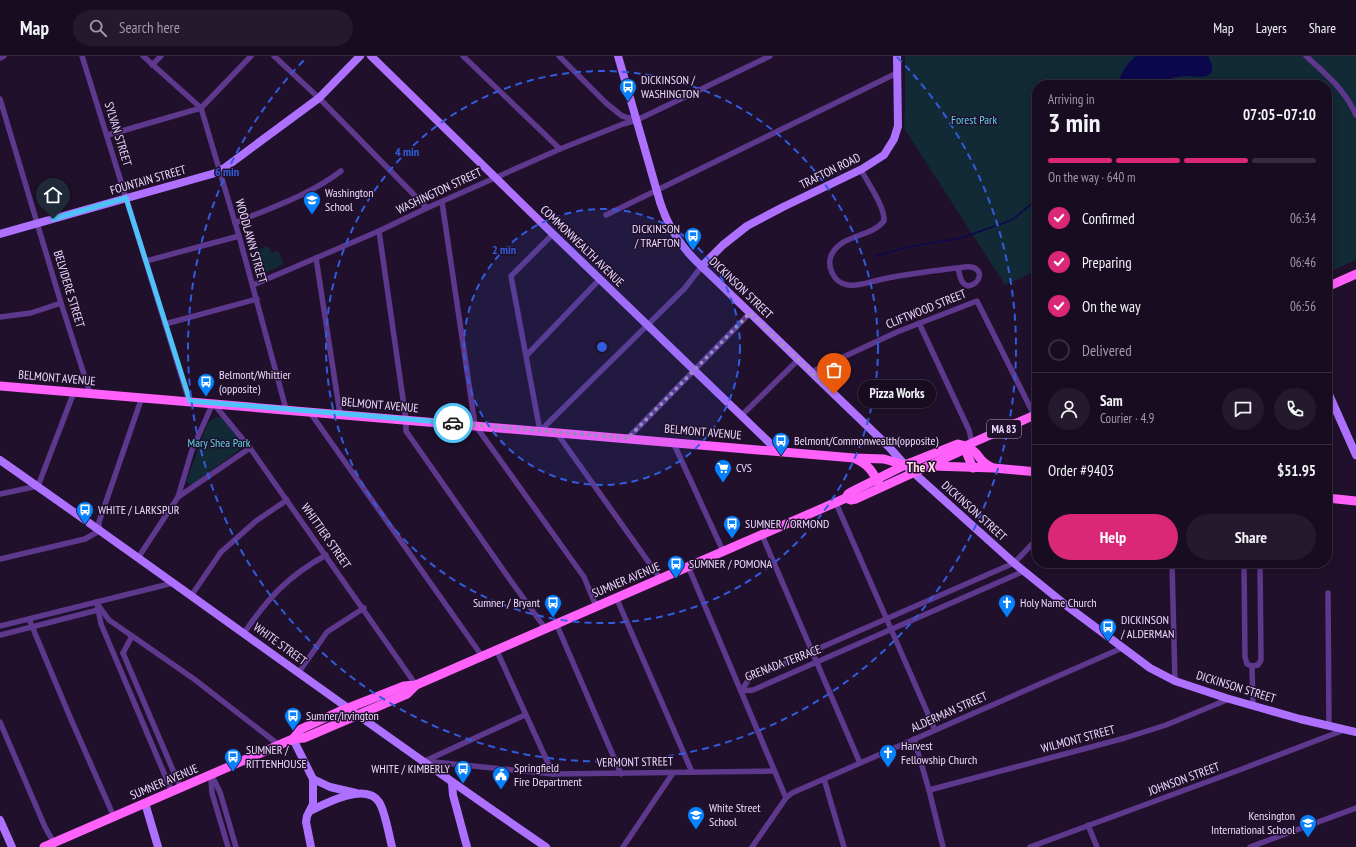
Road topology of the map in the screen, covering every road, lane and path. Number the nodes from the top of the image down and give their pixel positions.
1 (4, 56) edge
2 (82, 56) edge
3 (143, 56) edge
4 (161, 56) edge
5 (251, 56) edge
6 (274, 56) edge
7 (360, 56) edge
8 (372, 56) edge
9 (463, 56) edge
10 (558, 56) edge
11 (618, 56) edge
12 (770, 56) edge
13 (897, 56) edge
14 (1306, 56) edge
15 (0, 58) edge
16 (152, 64) junction
17 (897, 73) junction
18 (1332, 80) edge
19 (1332, 80) edge
20 (319, 98) junction
21 (0, 99) edge
22 (201, 108) junction
23 (1356, 115) edge
24 (637, 120) junction
25 (108, 135) junction
26 (560, 149) junction
27 (860, 170) junction
28 (341, 171) dead end
29 (219, 172) junction
30 (495, 177) junction
31 (657, 191) junction
32 (126, 198) junction
33 (442, 202) junction
34 (427, 208) junction
35 (606, 215) dead end
36 (38, 223) junction
37 (235, 223) junction
38 (379, 231) junction
39 (0, 234) edge
40 (553, 234) junction
41 (239, 236) junction
42 (316, 258) junction
43 (146, 261) junction
44 (702, 266) junction
45 (958, 268) dead end
46 (1356, 274) edge
47 (600, 279) junction
48 (253, 285) junction
49 (1332, 285) edge
50 (256, 299) junction
51 (61, 303) junction
52 (750, 313) junction
53 (0, 317) edge
54 (919, 323) junction
55 (165, 324) junction
56 (648, 325) junction
57 (526, 356) junction
58 (798, 360) junction
59 (694, 371) junction
60 (811, 372) junction
61 (0, 386) edge
62 (74, 392) junction
63 (90, 393) junction
64 (142, 397) junction
65 (190, 401) junction
66 (1332, 401) edge
67 (213, 403) junction
68 (286, 409) junction
69 (1032, 409) edge
70 (309, 411) junction
71 (340, 414) junction
72 (741, 416) junction
73 (1032, 416) edge
74 (406, 420) junction
75 (475, 425) junction
76 (540, 431) junction
77 (556, 432) junction
78 (628, 438) junction
79 (673, 442) junction
80 (969, 446) junction
81 (250, 448) junction
82 (778, 451) junction
83 (1356, 456) edge
84 (854, 458) junction
85 (0, 460) edge
86 (905, 465) junction
87 (930, 466) junction
88 (973, 468) junction
89 (994, 468) junction
90 (1032, 472) edge
91 (915, 473) junction
92 (876, 479) junction
93 (38, 486) junction
94 (881, 489) junction
95 (0, 494) edge
96 (178, 497) junction
97 (846, 498) junction
98 (1332, 499) edge
99 (288, 500) junction
100 (1356, 501) edge
101 (836, 503) junction
102 (99, 530) junction
103 (762, 534) junction
104 (1032, 544) edge
105 (723, 551) junction
106 (326, 555) junction
107 (138, 558) junction
108 (0, 559) edge
109 (1014, 564) junction
110 (688, 566) junction
111 (1172, 568) edge
112 (1244, 568) edge
113 (1260, 568) edge
114 (1024, 571) junction
115 (660, 578) junction
116 (173, 583) junction
117 (1328, 593) dead end
118 (191, 596) junction
119 (616, 597) junction
120 (96, 602) junction
121 (596, 606) junction
122 (364, 608) junction
123 (98, 610) junction
124 (29, 619) junction
125 (886, 619) junction
126 (556, 624) junction
127 (0, 626) edge
128 (32, 627) junction
129 (546, 628) junction
130 (891, 629) junction
131 (244, 633) junction
132 (0, 635) edge
133 (132, 636) junction
134 (1122, 648) junction
135 (496, 649) junction
136 (812, 652) junction
137 (123, 653) junction
138 (482, 656) junction
139 (115, 657) junction
140 (817, 663) junction
141 (1252, 666) junction
142 (298, 672) junction
143 (1175, 681) junction
144 (416, 685) junction
145 (741, 690) junction
146 (1229, 699) junction
147 (1253, 706) junction
148 (347, 709) junction
149 (357, 715) junction
150 (525, 715) junction
151 (0, 722) edge
152 (1329, 727) junction
153 (935, 730) junction
154 (1344, 730) junction
155 (1356, 732) edge
156 (293, 739) junction
157 (914, 739) junction
158 (279, 745) junction
159 (424, 761) junction
160 (860, 763) junction
161 (774, 771) junction
162 (692, 772) junction
163 (674, 773) junction
164 (211, 774) junction
165 (553, 774) junction
166 (621, 774) junction
167 (313, 779) junction
168 (824, 779) junction
169 (452, 783) junction
170 (177, 790) junction
171 (929, 790) junction
172 (357, 793) junction
173 (786, 798) junction
174 (145, 803) junction
175 (1356, 808) edge
176 (310, 810) junction
177 (114, 816) junction
178 (0, 820) edge
179 (1088, 825) junction
180 (54, 843) junction
181 (12, 847) edge
182 (44, 847) edge
183 (158, 847) edge
184 (228, 847) edge
185 (236, 847) edge
186 (312, 847) edge
187 (392, 847) edge
188 (467, 847) edge
189 (546, 847) edge
190 (623, 847) edge
191 (752, 847) edge
192 (844, 847) edge
193 (943, 847) edge
194 (1030, 847) edge
195 (1097, 847) edge
196 (1250, 847) edge

1 - 15 street
2 - 25 street, SYLVAN STREET
3 - 16 street
4 - 16 street
5 - 22 street
6 - 20 street
7 - 20 main road, FOUNTAIN STREET
8 - 30 main road, COMMONWEALTH AVENUE
9 - 26 street
10 - 24 street
11 - 24 main road, DICKINSON STREET
12 - 24 street, WASHINGTON STREET
13 - 17 main road, TRAFTON ROAD
14 - 18 street
16 - 22 street
17 - 27 main road, TRAFTON ROAD
17 - 31 street
19 - 23 street
20 - 29 main road, FOUNTAIN STREET
20 - 34 street
21 - 36 street, BELVIDERE STREET
22 - 25 street
22 - 29 street, WOODLAWN STREET
24 - 26 street, WASHINGTON STREET
24 - 31 main road, DICKINSON STREET
25 - 32 street, SYLVAN STREET
26 - 30 street, WASHINGTON STREET
27 - 44 main road, TRAFTON ROAD
27 - 45 street
28 - 37 street
29 - 32 main road, FOUNTAIN STREET
29 - 37 street, WOODLAWN STREET
30 - 33 street, WASHINGTON STREET
30 - 40 main road, COMMONWEALTH AVENUE
31 - 35 street
31 - 44 main road, DICKINSON STREET
32 - 36 main road, FOUNTAIN STREET
32 - 43 street, SYLVAN STREET
33 - 34 street, WASHINGTON STREET
33 - 75 street
34 - 38 street, WASHINGTON STREET
36 - 39 main road, FOUNTAIN STREET
36 - 51 street, BELVIDERE STREET
37 - 41 street, WOODLAWN STREET
38 - 42 street, WASHINGTON STREET
38 - 74 street
40 - 47 main road, COMMONWEALTH AVENUE
40 - 57 street
41 - 43 street
41 - 48 street, WOODLAWN STREET
42 - 48 street, WASHINGTON STREET
42 - 71 street
43 - 55 street, SYLVAN STREET
44 - 52 main road, DICKINSON STREET
44 - 56 street
46 - 49 main road
47 - 56 main road, COMMONWEALTH AVENUE
47 - 57 street
48 - 50 street, WOODLAWN STREET
50 - 55 street
50 - 68 street, WOODLAWN STREET
51 - 53 street
51 - 63 street, BELVIDERE STREET
52 - 58 main road, DICKINSON STREET
52 - 59 street
54 - 60 street, CLIFTWOOD STREET
54 - 69 street, CLIFTWOOD STREET
54 - 80 street
55 - 65 street, SYLVAN STREET
56 - 59 main road, COMMONWEALTH AVENUE
56 - 76 street
57 - 76 street
58 - 60 main road, DICKINSON STREET
58 - 72 street
59 - 72 main road, COMMONWEALTH AVENUE
59 - 78 street
60 - 86 main road, DICKINSON STREET
61 - 62 main road, BELMONT AVENUE
62 - 63 main road, BELMONT AVENUE
62 - 93 street
63 - 64 main road, BELMONT AVENUE
64 - 65 main road, BELMONT AVENUE
64 - 102 street
65 - 67 main road, BELMONT AVENUE
66 - 83 main road
67 - 68 main road, BELMONT AVENUE
67 - 81 street, WHITTIER STREET
67 - 96 street
68 - 70 main road, BELMONT AVENUE
70 - 71 main road, BELMONT AVENUE
70 - 138 street
71 - 74 main road, BELMONT AVENUE
72 - 82 main road, COMMONWEALTH AVENUE
73 - 80 main road, SUMNER AVENUE / MA 83
74 - 75 main road, BELMONT AVENUE
74 - 129 street
75 - 76 main road, BELMONT AVENUE
75 - 121 street
76 - 77 main road, BELMONT AVENUE
77 - 78 main road, BELMONT AVENUE
77 - 115 street
78 - 79 main road, BELMONT AVENUE
79 - 82 main road, BELMONT AVENUE
79 - 105 street
80 - 86 main road, SUMNER AVENUE / MA 83
80 - 87 main road, SUMNER AVENUE / MA 83
80 - 88 main road
80 - 89 main road
81 - 96 street
81 - 99 street, WHITTIER STREET
82 - 84 main road, BELMONT AVENUE
84 - 86 main road, BELMONT AVENUE
84 - 92 main road, BELMONT AVENUE
85 - 93 main road, WHITE STREET
86 - 91 main road, DICKINSON STREET
86 - 92 main road, SUMNER AVENUE
87 - 88 main road
87 - 91 main road, SUMNER AVENUE / MA 83
88 - 89 main road
89 - 90 main road
91 - 94 main road, SUMNER AVENUE / MA 83
91 - 109 main road, DICKINSON STREET
92 - 94 main road, BELMONT AVENUE
92 - 97 main road, SUMNER AVENUE
93 - 95 street
93 - 102 main road, WHITE STREET
94 - 97 main road, SUMNER AVENUE
96 - 107 street
97 - 101 main road, SUMNER AVENUE
98 - 100 main road
99 - 106 street, WHITTIER STREET
99 - 118 street
101 - 103 main road, SUMNER AVENUE
101 - 125 street
102 - 107 main road, WHITE STREET
102 - 108 street
103 - 105 main road, SUMNER AVENUE
103 - 136 street
104 - 109 street
105 - 110 main road, SUMNER AVENUE
106 - 122 street, WHITTIER STREET
106 - 131 street
107 - 116 main road, WHITE STREET
109 - 114 main road, DICKINSON STREET
109 - 125 street, GRENADA TERRACE
110 - 115 main road, SUMNER AVENUE
110 - 145 street
111 - 143 street
112 - 141 street
113 - 141 street
114 - 130 street, GRENADA TERRACE
114 - 134 main road, DICKINSON STREET
115 - 119 main road, SUMNER AVENUE
116 - 118 main road, WHITE STREET
116 - 120 street
117 - 152 street
118 - 131 main road, WHITE STREET
119 - 121 main road, SUMNER AVENUE
119 - 162 street
120 - 123 street
120 - 124 street
120 - 133 street
121 - 126 main road, SUMNER AVENUE
122 - 142 street
122 - 144 street, WHITTIER STREET
123 - 128 street
123 - 139 street
124 - 127 street
124 - 128 street
125 - 130 street
125 - 136 street, GRENADA TERRACE
126 - 129 main road, SUMNER AVENUE
126 - 166 street
128 - 132 street
128 - 177 street
129 - 135 main road, SUMNER AVENUE
130 - 140 street, GRENADA TERRACE
130 - 153 street
131 - 142 main road, WHITE STREET
133 - 137 street
133 - 158 street
134 - 143 main road, DICKINSON STREET
134 - 153 street, ALDERMAN STREET
135 - 138 main road, SUMNER AVENUE
135 - 150 street
136 - 140 street
136 - 145 street, GRENADA TERRACE
137 - 139 street
137 - 170 street
138 - 144 main road, SUMNER AVENUE
139 - 170 street
140 - 145 street, GRENADA TERRACE
140 - 160 street
141 - 147 street
142 - 148 main road, WHITE STREET
143 - 146 main road, DICKINSON STREET
144 - 148 main road, SUMNER AVENUE
144 - 149 main road, SUMNER AVENUE
145 - 161 street
146 - 147 main road, DICKINSON STREET
146 - 171 street, WILMONT STREET
147 - 152 main road, DICKINSON STREET
148 - 149 main road, WHITE STREET
148 - 156 main road, SUMNER AVENUE
149 - 156 main road, SUMNER AVENUE
149 - 159 main road, WHITE STREET
150 - 159 street
150 - 165 street
151 - 180 street
152 - 154 main road, DICKINSON STREET
153 - 157 street, ALDERMAN STREET
154 - 155 main road, DICKINSON STREET
154 - 179 street, JOHNSON STREET
156 - 158 main road, SUMNER AVENUE
156 - 167 main road
157 - 160 street, ALDERMAN STREET
157 - 171 street
158 - 164 main road, SUMNER AVENUE
159 - 165 street, VERMONT STREET
159 - 169 main road, WHITE STREET
160 - 168 street, ALDERMAN STREET
161 - 162 street, VERMONT STREET
161 - 173 street
162 - 163 street, VERMONT STREET
163 - 166 street, VERMONT STREET
163 - 190 street
164 - 170 main road, SUMNER AVENUE
164 - 184 street
164 - 185 street
165 - 166 street, VERMONT STREET
167 - 172 main road
167 - 176 main road
168 - 173 street, ALDERMAN STREET
168 - 192 street
169 - 188 main road
169 - 189 main road, WHITE STREET
170 - 174 main road, SUMNER AVENUE
171 - 193 street
172 - 176 main road
172 - 187 main road
173 - 191 street
174 - 177 main road, SUMNER AVENUE
174 - 183 main road
175 - 196 street
176 - 186 main road
177 - 180 main road, SUMNER AVENUE
178 - 181 main road
179 - 194 street, JOHNSON STREET
179 - 195 street
180 - 182 main road, SUMNER AVENUE

